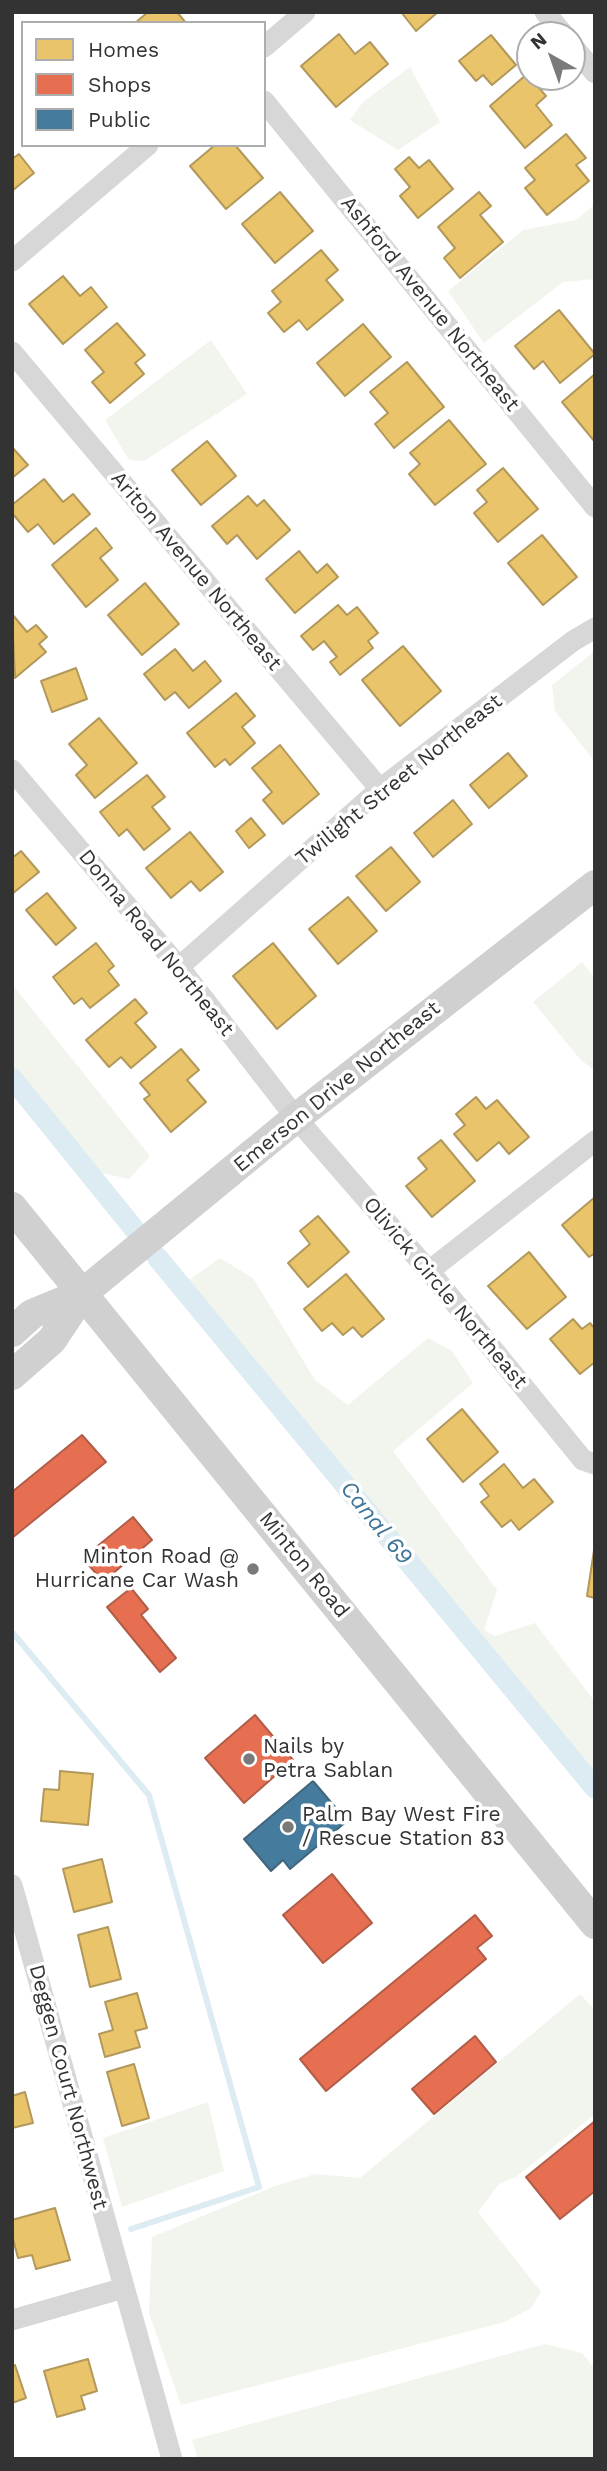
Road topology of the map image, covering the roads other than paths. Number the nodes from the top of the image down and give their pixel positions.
1 (305, 12) edge
2 (266, 45) edge
3 (266, 103) edge
4 (146, 147) edge
5 (12, 261) edge
6 (12, 352) edge
7 (595, 507) edge
8 (595, 628) edge
9 (12, 770) edge
10 (380, 789) junction
11 (595, 885) edge
12 (179, 967) junction
13 (296, 1118) junction
14 (595, 1141) edge
15 (12, 1208) edge
16 (429, 1271) junction
17 (83, 1293) junction
18 (12, 1332) edge
19 (12, 1375) edge
20 (595, 1464) edge
21 (12, 1885) edge
22 (594, 1922) edge
23 (124, 2288) junction
24 (12, 2320) edge
25 (172, 2459) edge

1 - 2 street
3 - 7 street, Ashford Avenue Northeast
4 - 5 street
6 - 10 street, Ariton Avenue Northeast
8 - 10 street, Twilight Street Northeast
9 - 12 street, Donna Road Northeast
10 - 12 street, Twilight Street Northeast
11 - 13 main road, Emerson Drive Northeast
12 - 13 street, Donna Road Northeast
13 - 16 street, Olivick Circle Northeast
13 - 17 main road, Emerson Drive Northeast
14 - 16 street
15 - 17 main road, Minton Road
16 - 20 street, Olivick Circle Northeast
17 - 18 main road
17 - 19 main road
17 - 22 main road, Minton Road
21 - 23 street, Deggen Court Northwest
23 - 24 street
23 - 25 street, Deggen Court Northwest

